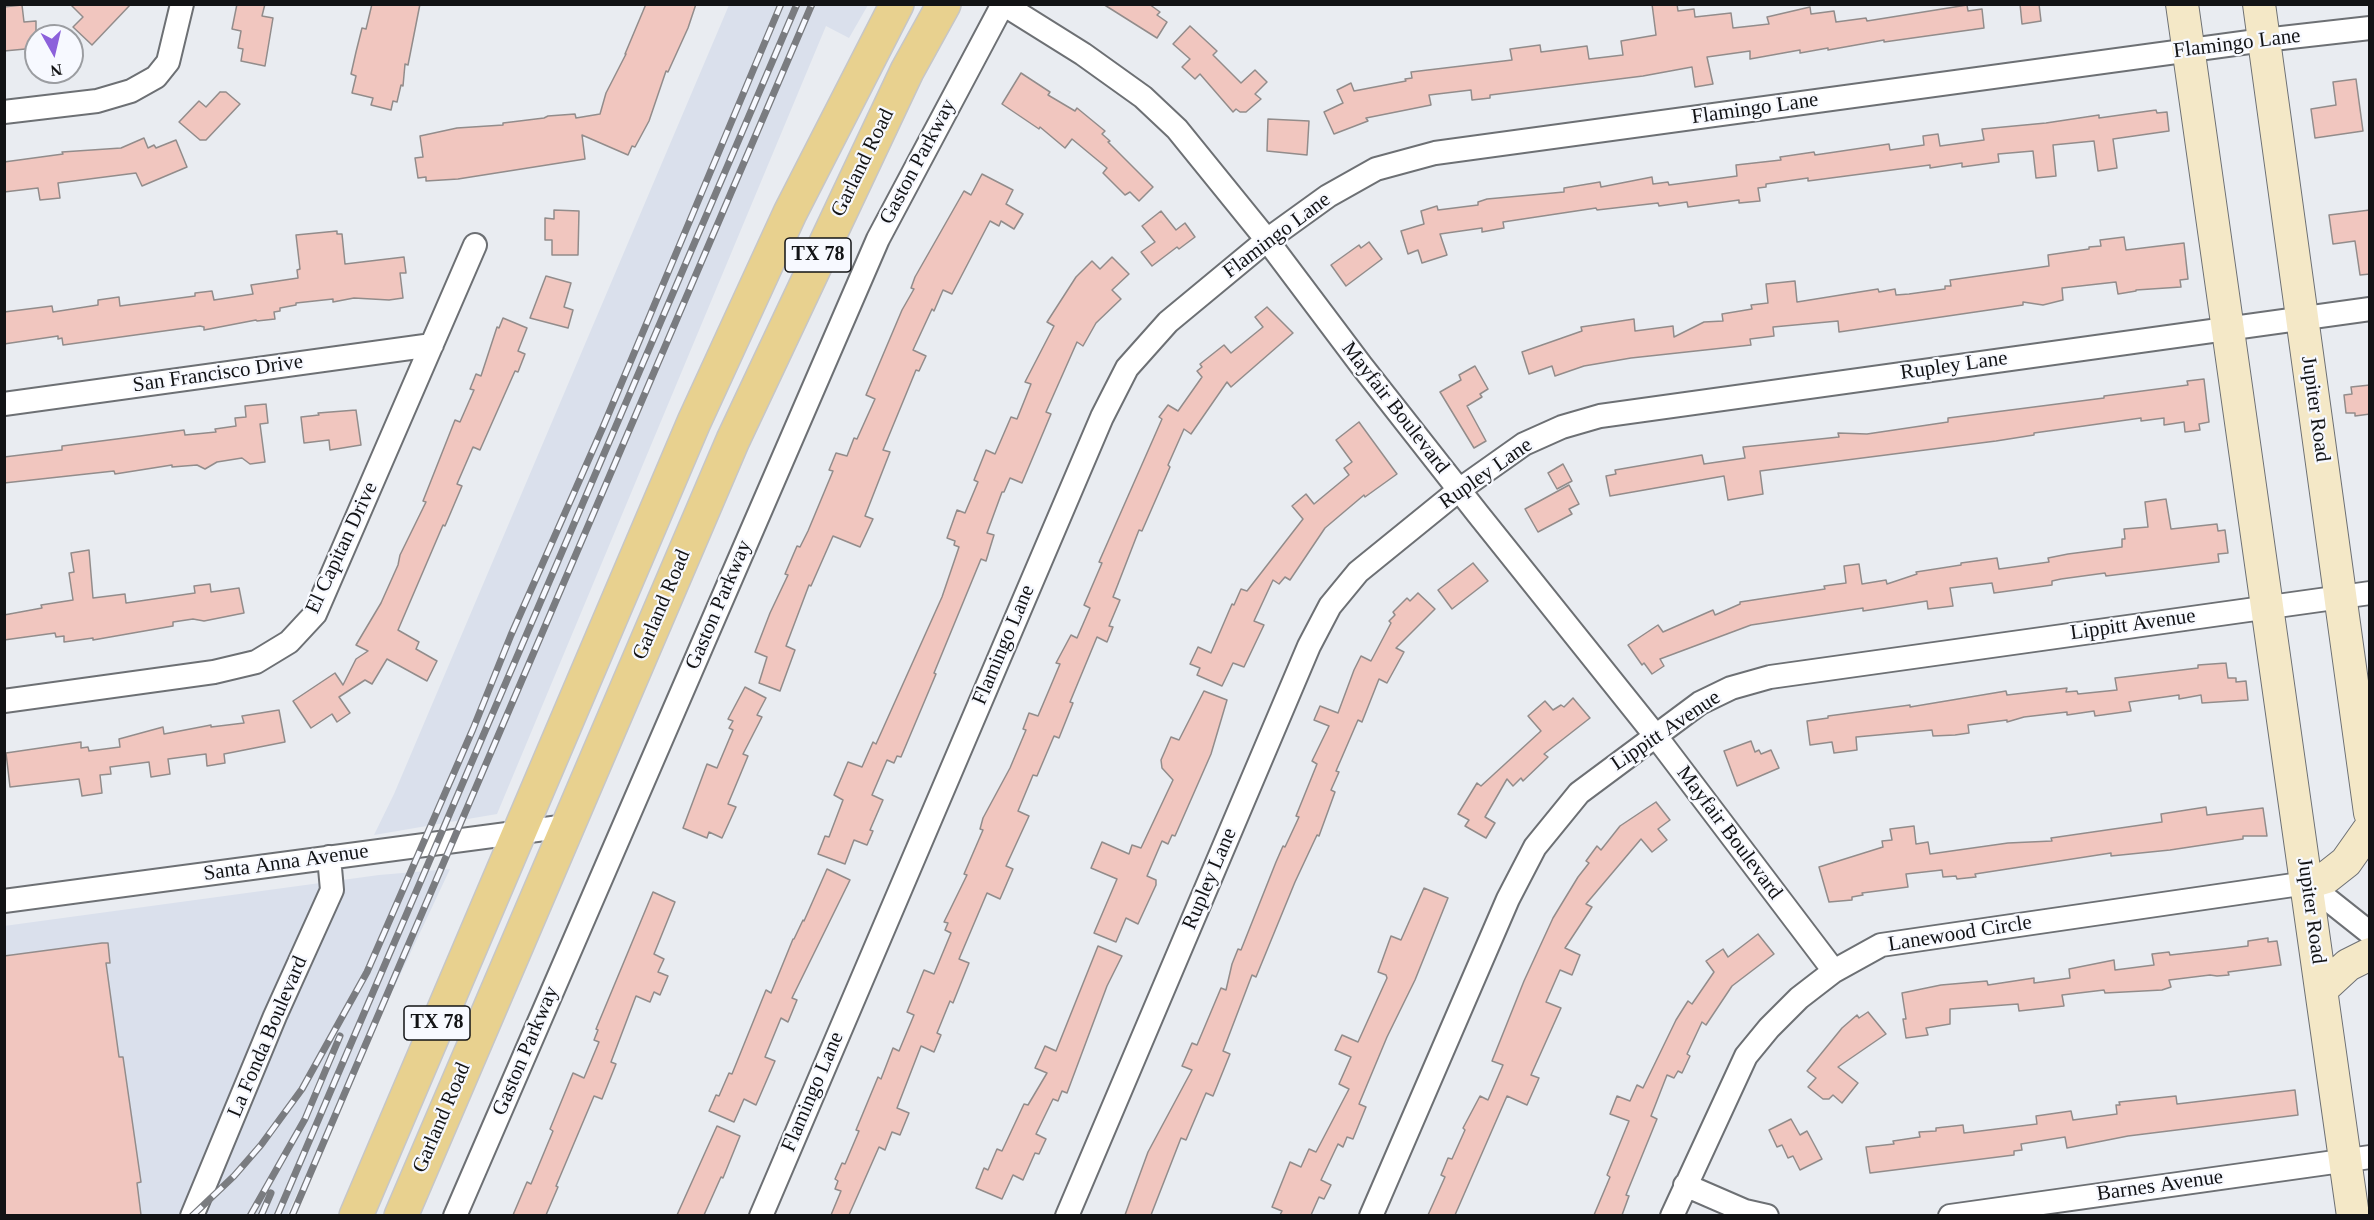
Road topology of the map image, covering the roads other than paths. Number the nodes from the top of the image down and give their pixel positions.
1 (182, 4) edge
2 (897, 4) edge
3 (944, 4) edge
4 (1003, 4) edge
5 (2182, 4) edge
6 (2259, 4) edge
7 (2370, 28) edge
8 (2264, 40) junction
9 (2188, 50) junction
10 (4, 112) edge
11 (1267, 240) junction
12 (475, 245) dead end
13 (2370, 309) edge
14 (2303, 317) junction
15 (2228, 327) junction
16 (432, 345) junction
17 (4, 404) edge
18 (694, 422) junction
19 (733, 440) junction
20 (1459, 490) junction
21 (2354, 595) edge
22 (2267, 606) junction
23 (4, 701) edge
24 (1655, 735) junction
25 (2370, 813) edge
26 (567, 826) junction
27 (2370, 828) edge
28 (519, 831) junction
29 (329, 857) junction
30 (2307, 883) junction
31 (4, 902) edge
32 (2370, 933) edge
33 (2370, 954) edge
34 (1834, 971) junction
35 (2322, 989) junction
36 (2357, 1158) edge
37 (1685, 1185) junction
38 (192, 1215) edge
39 (356, 1215) edge
40 (401, 1215) edge
41 (455, 1215) edge
42 (761, 1215) edge
43 (1067, 1215) edge
44 (1371, 1215) edge
45 (1672, 1215) edge
46 (1767, 1215) edge
47 (1950, 1215) edge
48 (2353, 1215) edge

1 - 10 street
2 - 18 main road, Garland Road / TX 78
3 - 19 main road, Garland Road / TX 78
4 - 11 street, Mayfair Boulevard
4 - 41 street, Gaston Parkway
5 - 9 main road
6 - 8 main road, Jupiter Road
7 - 8 street, Flamingo Lane
8 - 9 street, Flamingo Lane
8 - 14 main road, Jupiter Road
9 - 11 street, Flamingo Lane
9 - 15 main road
11 - 20 street, Mayfair Boulevard
11 - 42 street, Flamingo Lane
12 - 16 street, El Capitan Drive
13 - 14 street, Rupley Lane
14 - 15 street, Rupley Lane
14 - 21 main road, Jupiter Road
15 - 20 street, Rupley Lane
15 - 22 main road, Jupiter Road
16 - 17 street, San Francisco Drive
16 - 23 street, El Capitan Drive
18 - 19 main road
18 - 28 main road, Garland Road / TX 78
19 - 26 main road, Garland Road / TX 78
20 - 24 street, Mayfair Boulevard
20 - 43 street, Rupley Lane
21 - 22 street, Lippitt Avenue
21 - 25 main road, Jupiter Road
22 - 24 street, Lippitt Avenue
22 - 30 main road, Jupiter Road
24 - 34 street, Mayfair Boulevard
24 - 44 street, Lippitt Avenue
26 - 28 street, Santa Anna Avenue
26 - 40 main road, Garland Road / TX 78
27 - 30 main road
28 - 29 street, Santa Anna Avenue
28 - 39 main road, Garland Road / TX 78
29 - 31 street, Santa Anna Avenue
29 - 38 street, La Fonda Boulevard
30 - 32 street
30 - 34 street, Lanewood Circle
30 - 35 main road, Jupiter Road
33 - 35 main road
34 - 37 street, Lanewood Circle
35 - 36 main road, Jupiter Road
36 - 47 street, Barnes Avenue
36 - 48 main road, Jupiter Road
37 - 45 street, Lanewood Circle
37 - 46 street

